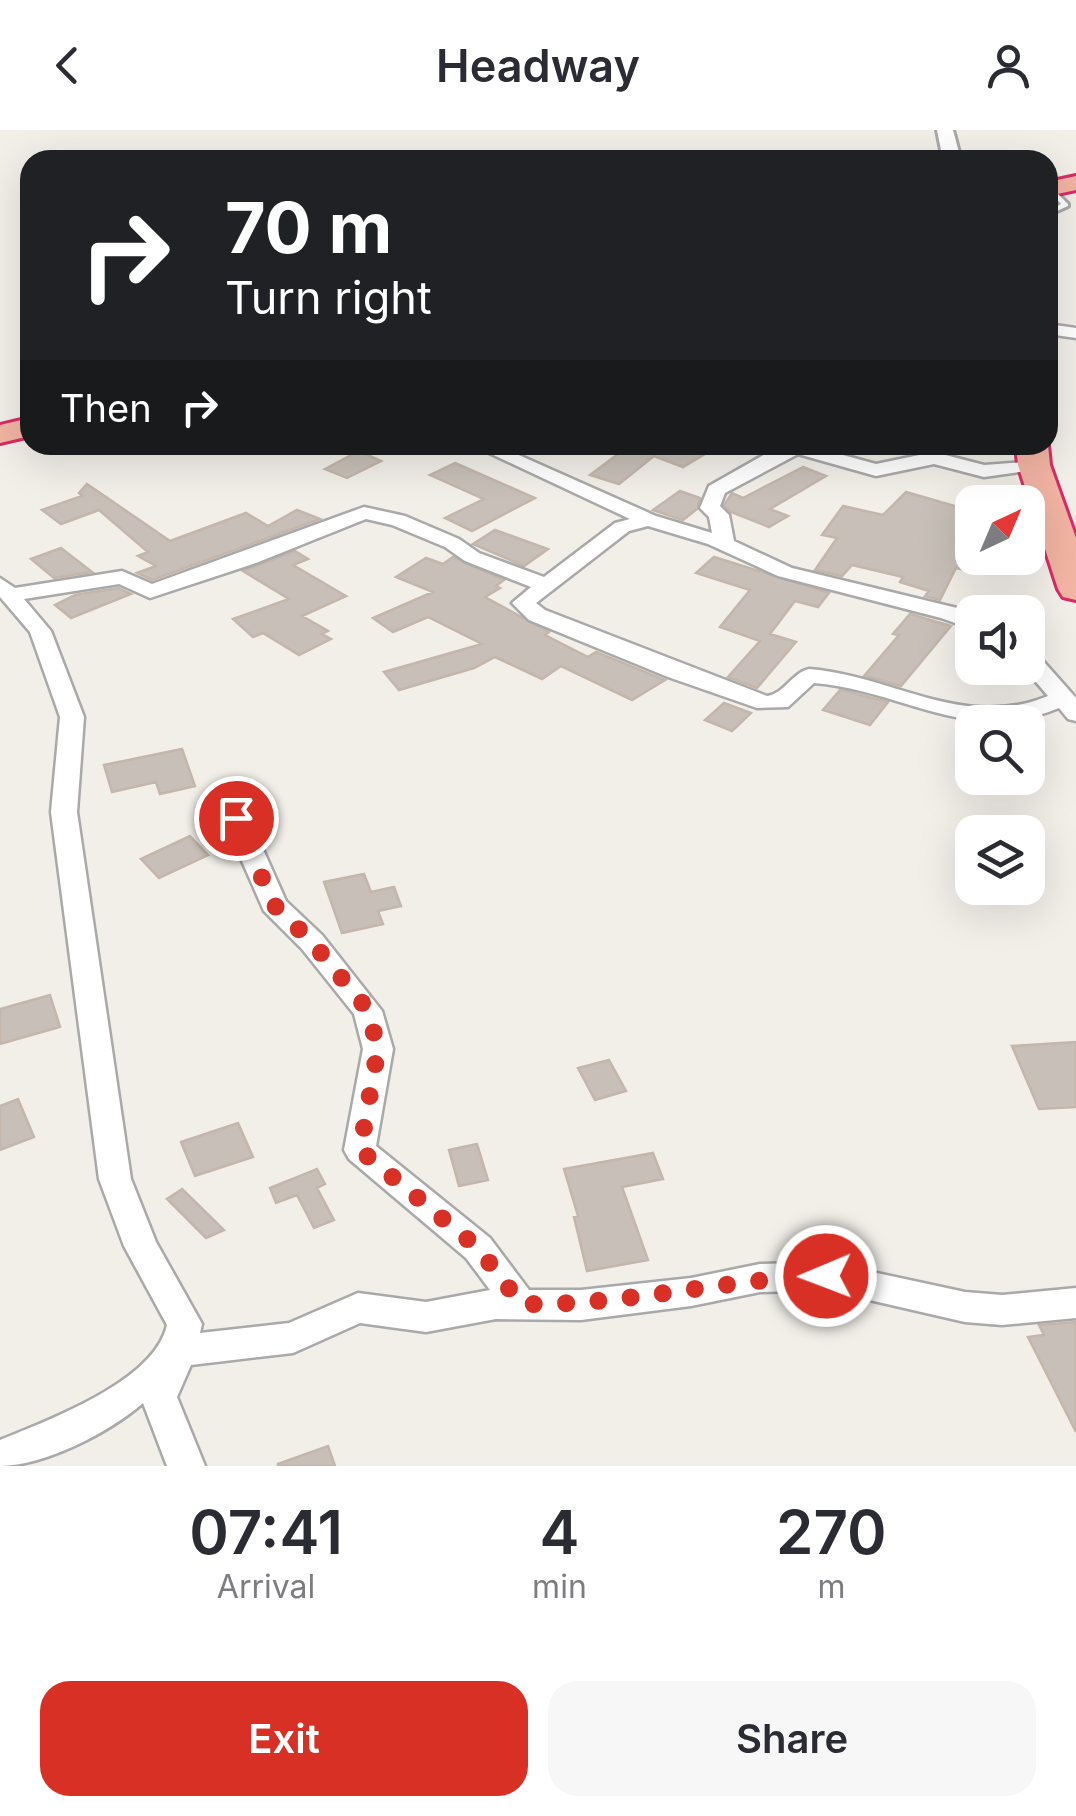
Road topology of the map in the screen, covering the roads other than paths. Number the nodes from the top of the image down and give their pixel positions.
1 (503, 455) edge
2 (779, 455) edge
3 (831, 455) edge
4 (1033, 455) edge
5 (649, 520) junction
6 (724, 543) junction
7 (546, 585) junction
8 (1076, 589) edge
9 (6, 590) edge
10 (955, 615) edge
11 (1045, 677) edge
12 (1070, 706) edge
13 (236, 818) dead end
14 (1076, 1303) edge
15 (521, 1304) junction
16 (179, 1352) junction
17 (0, 1458) edge
18 (186, 1466) edge

1 - 5 street
2 - 6 street
3 - 4 street
4 - 8 highway
5 - 6 street
5 - 7 street
6 - 10 street
7 - 9 street
7 - 12 street
9 - 16 street
11 - 12 street
13 - 15 street
14 - 15 street
15 - 16 street
16 - 17 street
16 - 18 street

